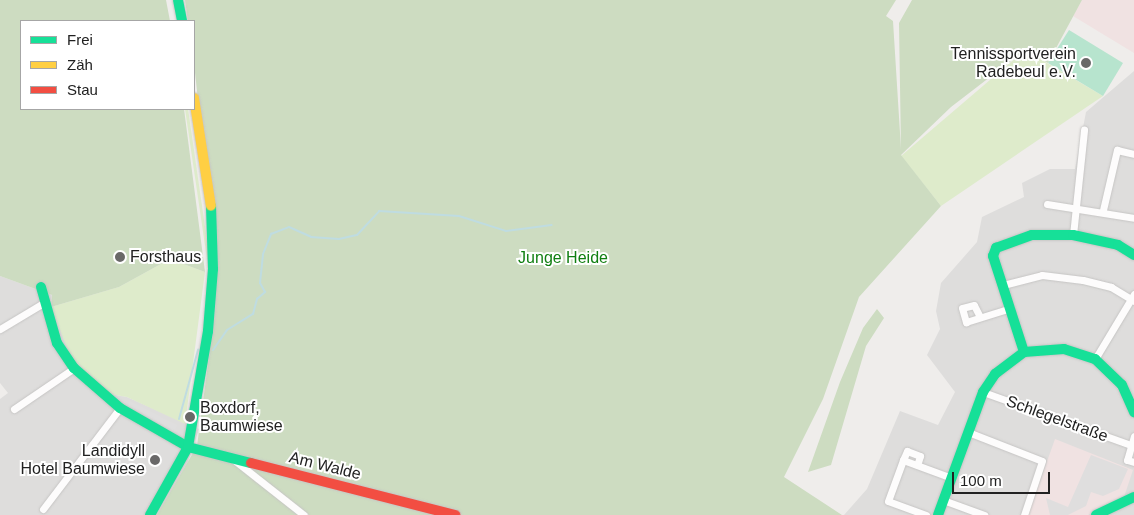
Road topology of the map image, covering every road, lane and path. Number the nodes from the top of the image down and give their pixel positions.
1 (178, 0) edge
2 (182, 20) edge
3 (195, 104) edge
4 (1084, 130) dead end
5 (1134, 154) edge
6 (1047, 204) dead end
7 (1076, 206) junction
8 (1103, 210) junction
9 (1134, 218) edge
10 (1073, 235) junction
11 (1134, 255) edge
12 (1003, 285) junction
13 (41, 287) dead end
14 (1133, 298) edge
15 (45, 302) junction
16 (1011, 308) junction
17 (980, 317) dead end
18 (0, 329) edge
19 (1024, 352) junction
20 (1095, 359) junction
21 (74, 368) junction
22 (983, 392) junction
23 (14, 408) dead end
24 (120, 408) junction
25 (1134, 412) edge
26 (968, 432) junction
27 (1134, 436) edge
28 (1131, 445) junction
29 (188, 447) junction
30 (234, 460) junction
31 (1131, 461) edge
32 (952, 478) junction
33 (1134, 497) edge
34 (943, 500) junction
35 (43, 509) dead end
36 (150, 515) edge
37 (304, 515) edge
38 (455, 515) edge
39 (926, 515) edge
40 (938, 515) edge
41 (984, 515) edge
42 (1024, 515) edge
43 (1096, 515) edge

1 - 2 street
3 - 29 street
4 - 7 street
5 - 8 street
6 - 7 street
7 - 8 street
7 - 10 street
8 - 9 street
10 - 11 street
10 - 12 street
12 - 14 street
12 - 16 street
13 - 15 street, Am Walde
14 - 20 street
15 - 18 street
15 - 21 street, Am Walde
16 - 17 street
16 - 19 street
19 - 20 street
19 - 22 street
20 - 25 street
21 - 23 street
21 - 24 street, Am Walde
22 - 26 street
22 - 28 street, Schlegelstraße
24 - 29 street, Am Walde
24 - 35 street
26 - 32 street
26 - 42 street
27 - 28 street
28 - 31 street
29 - 30 street, Am Walde
29 - 36 street
30 - 37 street
30 - 38 street, Am Walde
32 - 34 street
32 - 39 street
33 - 43 street
34 - 40 street
34 - 41 street

